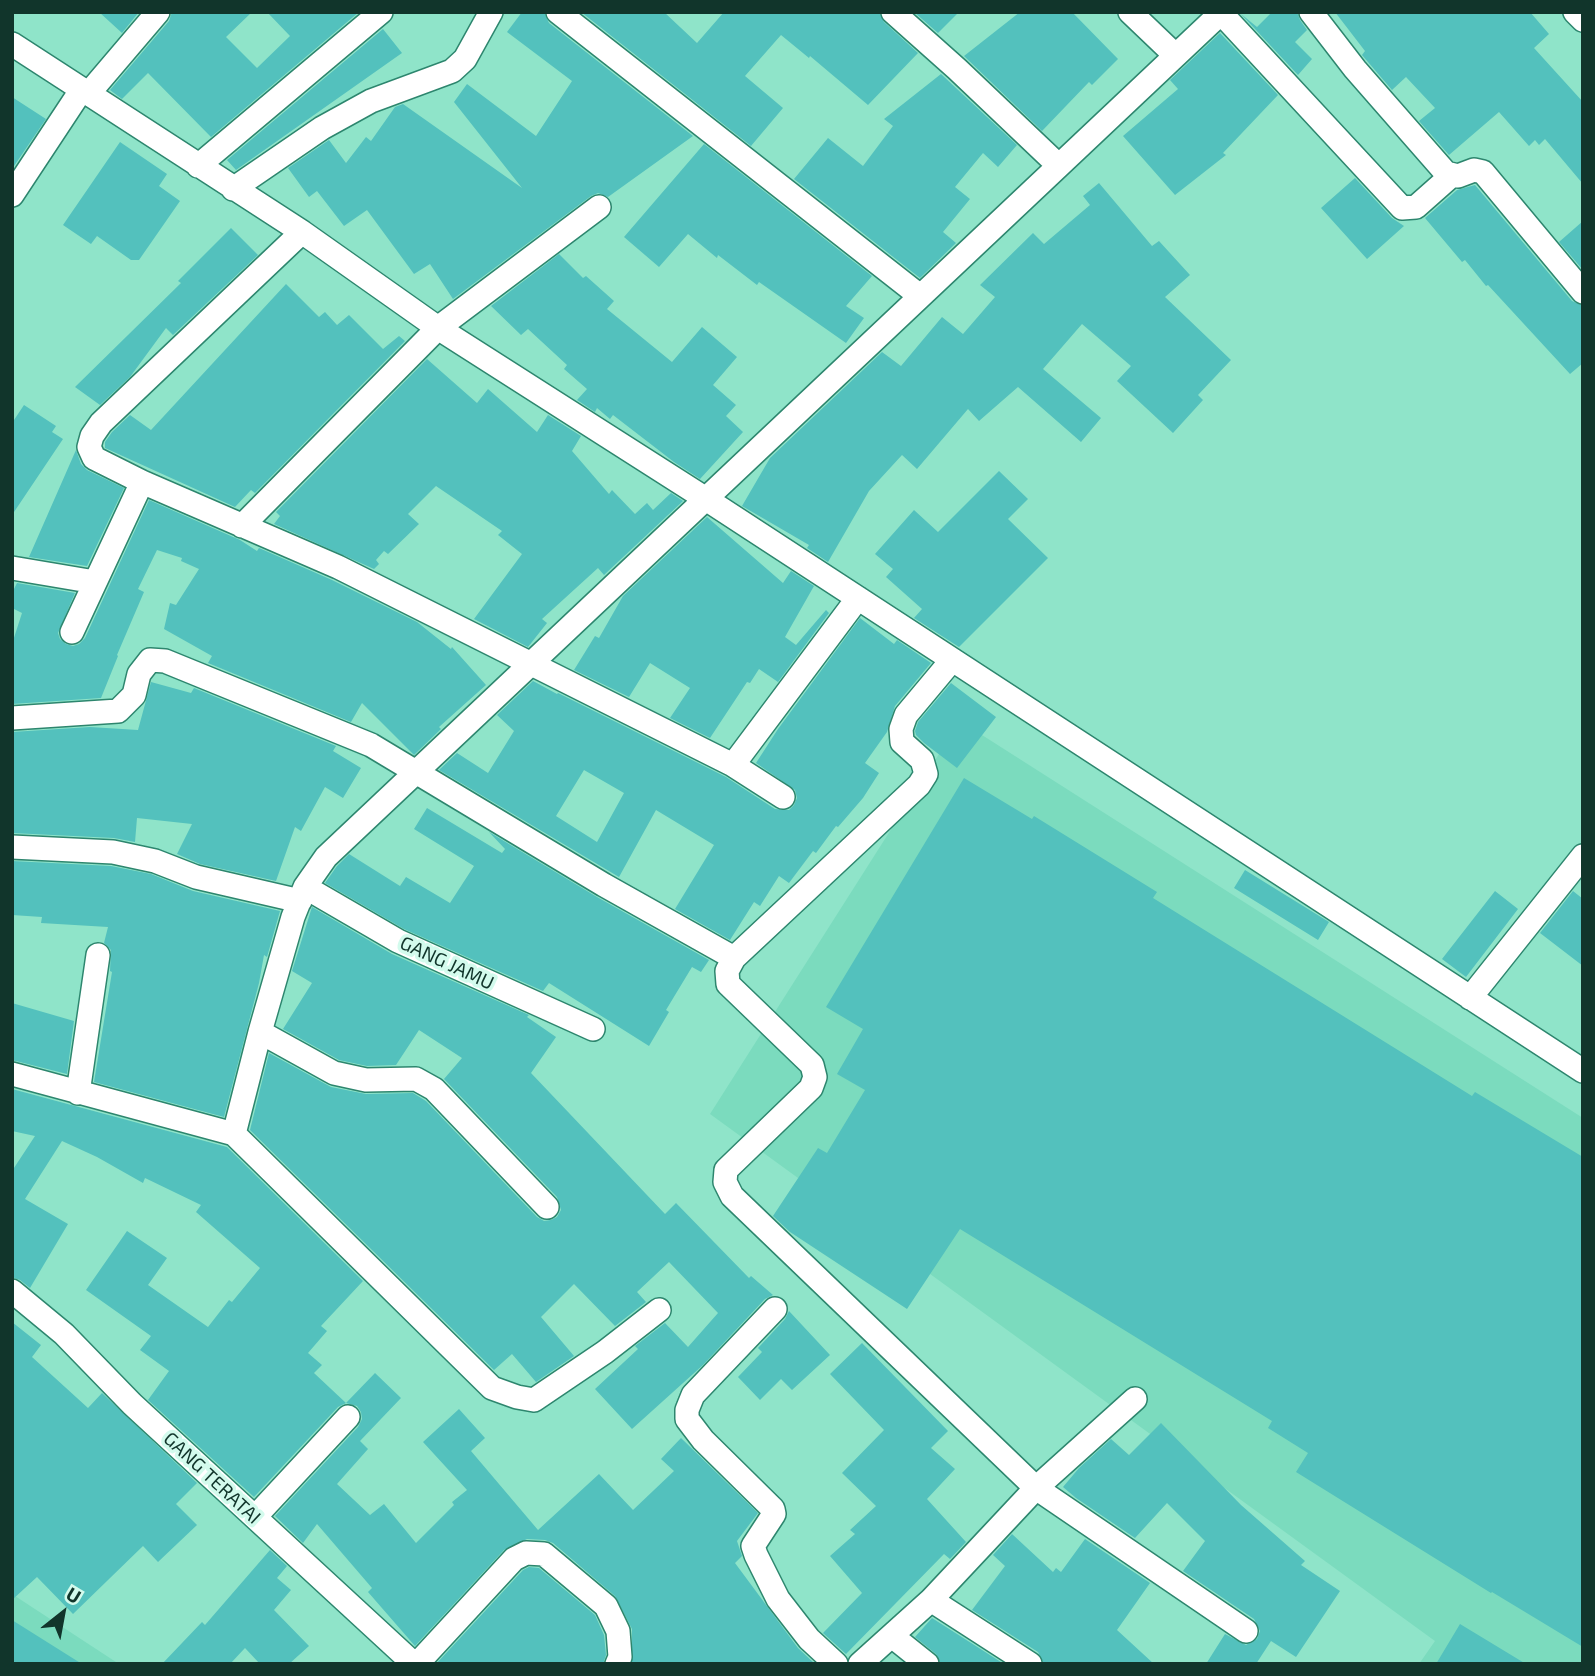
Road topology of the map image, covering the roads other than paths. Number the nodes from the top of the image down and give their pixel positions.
1 (159, 12) edge
2 (381, 12) edge
3 (491, 12) edge
4 (558, 12) edge
5 (893, 12) edge
6 (1130, 12) edge
7 (1311, 12) edge
8 (1575, 12) edge
9 (1221, 13) edge
10 (1583, 20) edge
11 (12, 44) edge
12 (1175, 55) junction
13 (85, 91) junction
14 (1058, 165) junction
15 (198, 166) junction
16 (1451, 176) junction
17 (233, 188) junction
18 (12, 195) edge
19 (599, 207) dead end
20 (302, 232) junction
21 (1583, 292) edge
22 (920, 296) junction
23 (438, 328) junction
24 (142, 482) junction
25 (706, 499) junction
26 (242, 526) junction
27 (12, 568) edge
28 (95, 582) junction
29 (858, 598) junction
30 (72, 632) dead end
31 (952, 660) junction
32 (530, 665) junction
33 (12, 718) edge
34 (733, 765) junction
35 (416, 772) junction
36 (783, 797) dead end
37 (12, 846) edge
38 (1583, 856) edge
39 (303, 894) junction
40 (98, 955) dead end
41 (734, 958) junction
42 (1470, 998) junction
43 (593, 1029) dead end
44 (260, 1032) junction
45 (1583, 1071) edge
46 (12, 1074) edge
47 (78, 1093) junction
48 (234, 1135) junction
49 (547, 1207) dead end
50 (12, 1291) edge
51 (775, 1309) dead end
52 (659, 1311) dead end
53 (1135, 1399) dead end
54 (348, 1417) dead end
55 (1036, 1488) junction
56 (255, 1517) junction
57 (931, 1600) junction
58 (1246, 1631) dead end
59 (892, 1636) junction
60 (415, 1664) edge
61 (617, 1664) edge
62 (836, 1664) edge
63 (860, 1664) edge
64 (928, 1664) edge
65 (1031, 1664) edge

1 - 13 street
2 - 15 street
3 - 17 street
4 - 22 street
5 - 14 street
6 - 12 street
7 - 16 street
8 - 10 street
9 - 12 street
9 - 16 street
11 - 13 street
12 - 14 street
13 - 15 street
13 - 18 street
14 - 22 street
15 - 17 street
16 - 21 street
17 - 20 street
19 - 23 street
20 - 23 street
20 - 24 street
22 - 25 street
23 - 25 street
23 - 26 street
24 - 26 street
24 - 28 street
25 - 29 street
25 - 32 street
26 - 32 street
27 - 28 street
28 - 30 street
29 - 31 street
29 - 34 street
31 - 41 street
31 - 42 street
32 - 34 street
32 - 35 street
33 - 35 street
34 - 36 street
35 - 39 street
35 - 41 street
37 - 39 street, GANG JAMU
38 - 42 street
39 - 43 street, GANG JAMU
39 - 44 street
40 - 47 street
41 - 55 street
42 - 45 street
44 - 48 street
44 - 49 street
46 - 47 street
47 - 48 street
48 - 52 street
50 - 56 street, GANG TERATAI
51 - 62 street
53 - 55 street
54 - 56 street
55 - 57 street
55 - 58 street
56 - 60 street, GANG TERATAI
57 - 59 street
57 - 65 street
59 - 63 street
59 - 64 street
60 - 61 street

